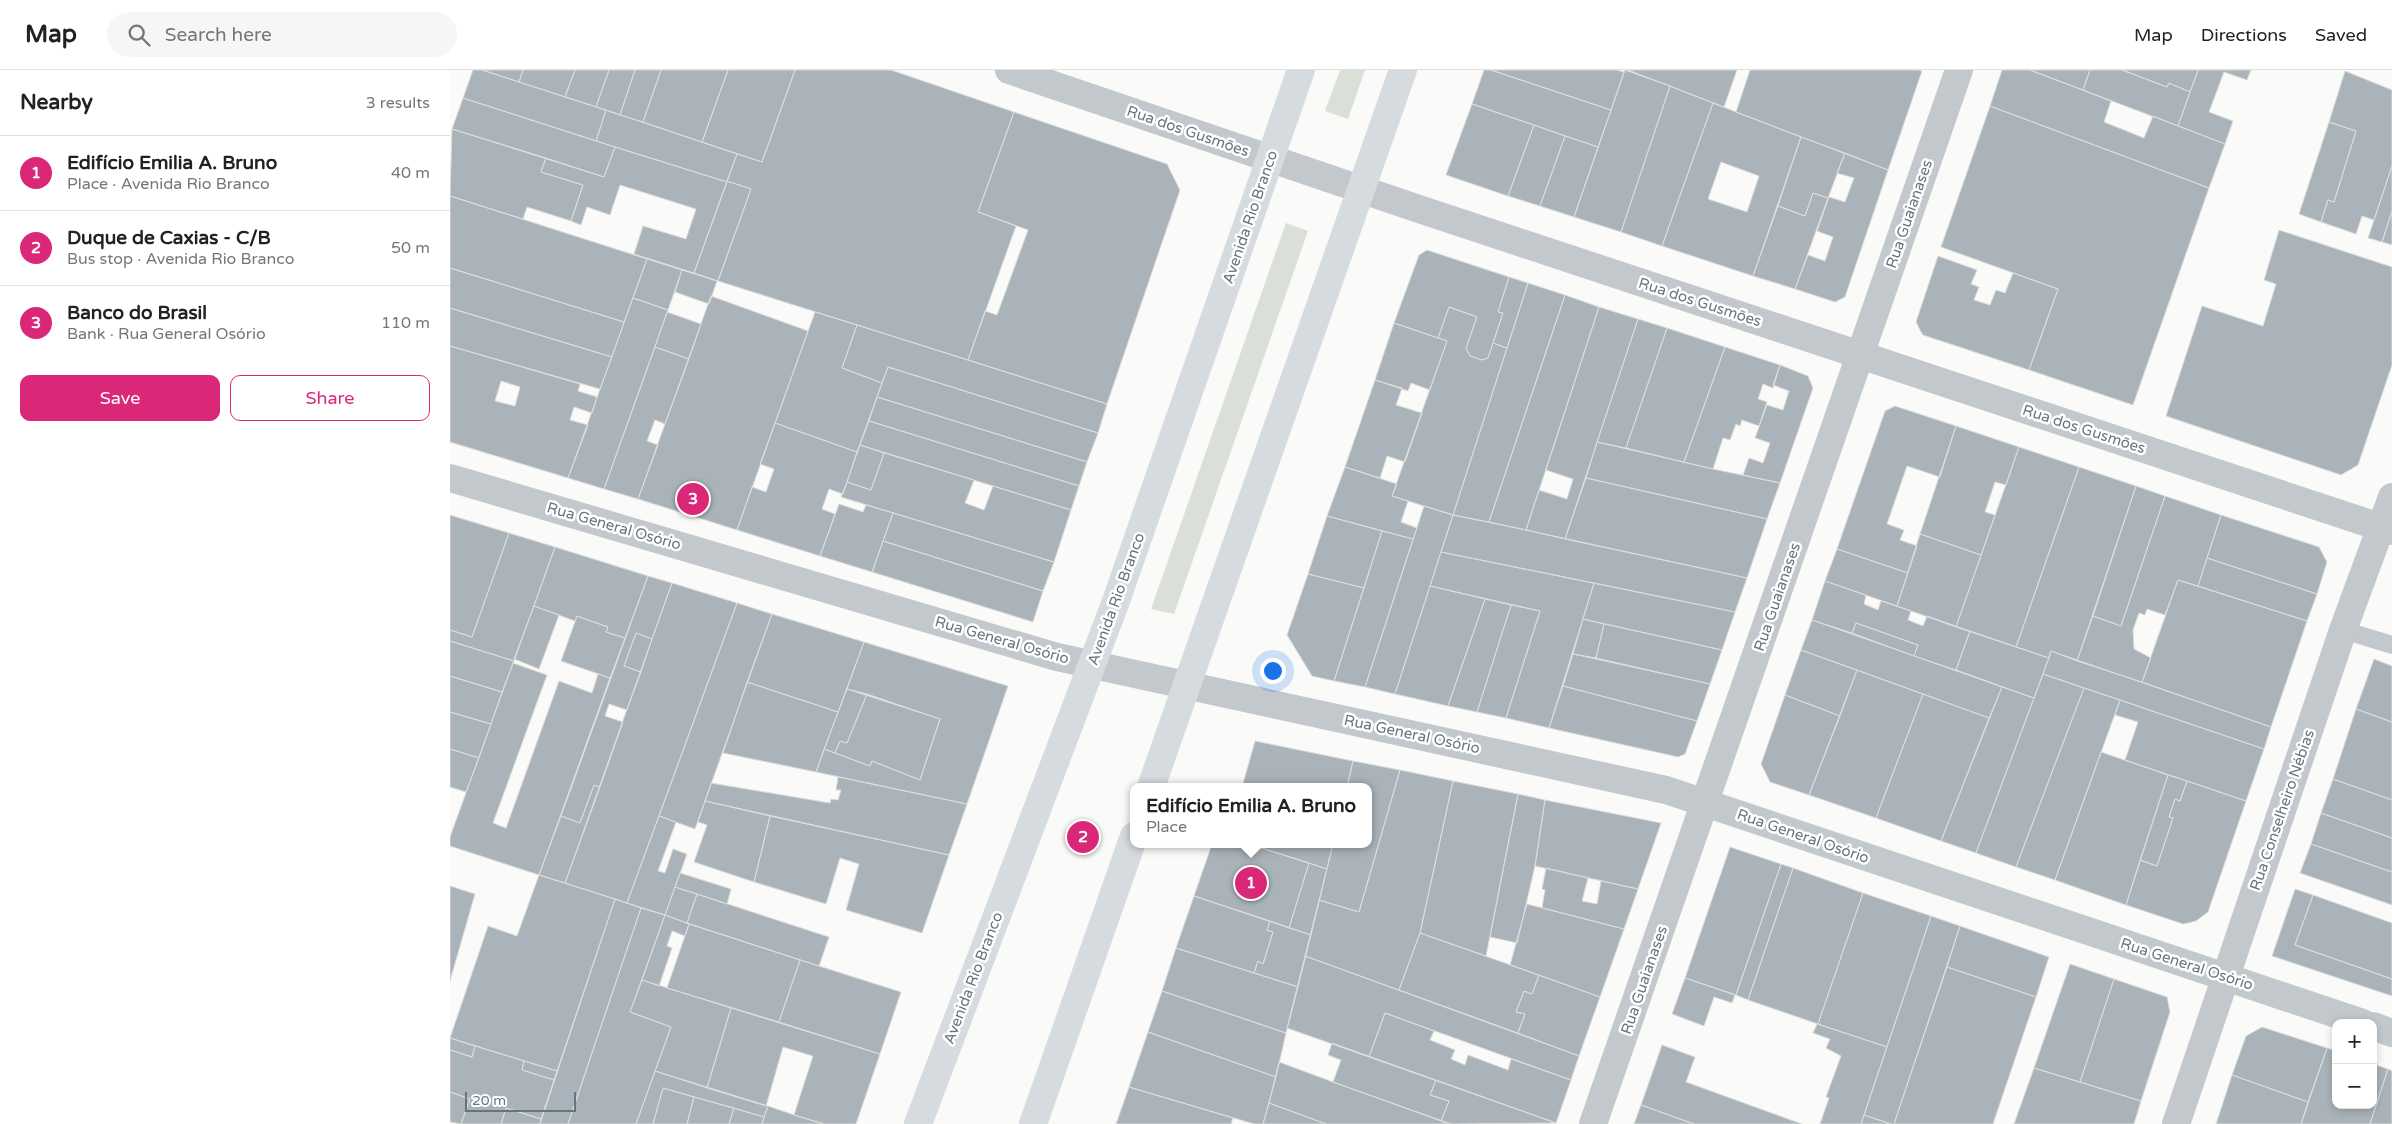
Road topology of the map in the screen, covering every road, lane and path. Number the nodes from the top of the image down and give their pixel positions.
1 (1009, 70) edge
2 (1301, 70) edge
3 (1403, 70) edge
4 (1959, 70) edge
5 (1271, 159) junction
6 (1361, 190) junction
7 (1860, 355) junction
8 (450, 478) edge
9 (2392, 497) edge
10 (2387, 529) edge
11 (2343, 630) junction
12 (2392, 645) edge
13 (1092, 664) junction
14 (1187, 684) junction
15 (1152, 783) edge
16 (1706, 803) junction
17 (1130, 848) edge
18 (2225, 977) junction
19 (2351, 1019) edge
20 (2377, 1027) edge
21 (2392, 1033) edge
22 (918, 1124) edge
23 (1034, 1124) edge
24 (1593, 1124) edge
25 (2176, 1124) edge

1 - 5 street, Rua dos Gusmões
2 - 5 main road, Avenida Rio Branco
3 - 6 main road
4 - 7 street, Rua Guaianases
5 - 6 street, Rua dos Gusmões
5 - 13 main road, Avenida Rio Branco
6 - 7 street, Rua dos Gusmões
6 - 14 main road
7 - 10 street, Rua dos Gusmões
7 - 16 street, Rua Guaianases
8 - 13 street, Rua General Osório
9 - 10 street, Rua Conselheiro Nébias
10 - 11 street, Rua Conselheiro Nébias
11 - 12 lane
11 - 18 street, Rua Conselheiro Nébias
13 - 14 street, Rua General Osório
13 - 22 main road, Avenida Rio Branco
14 - 15 main road
14 - 16 street, Rua General Osório
16 - 18 street, Rua General Osório
16 - 24 street, Rua Guaianases
17 - 23 main road
18 - 19 street, Rua General Osório
18 - 25 street, Rua Conselheiro Nébias
20 - 21 street

